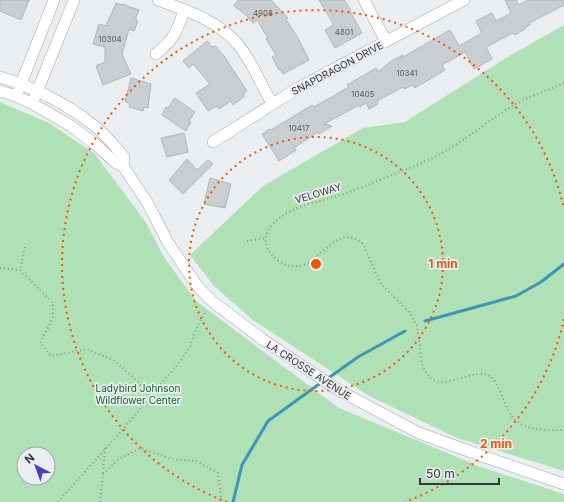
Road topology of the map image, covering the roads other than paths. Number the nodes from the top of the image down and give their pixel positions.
1 (54, 0) edge
2 (74, 0) edge
3 (158, 0) edge
4 (364, 0) edge
5 (464, 0) edge
6 (184, 10) junction
7 (386, 41) junction
8 (156, 54) dead end
9 (0, 77) edge
10 (22, 83) junction
11 (0, 91) edge
12 (38, 91) junction
13 (16, 96) junction
14 (272, 103) junction
15 (33, 104) junction
16 (213, 142) dead end
17 (124, 166) junction
18 (564, 484) edge

1 - 10 street
2 - 12 street
3 - 6 street
4 - 7 street
5 - 7 street, SNAPDRAGON DRIVE
6 - 8 street
6 - 14 street
7 - 14 street, SNAPDRAGON DRIVE
9 - 10 street, LA CROSSE AVENUE
10 - 12 street, LA CROSSE AVENUE
10 - 13 street
11 - 13 street, LA CROSSE AVENUE
12 - 15 street
12 - 17 street, LA CROSSE AVENUE
13 - 15 street, LA CROSSE AVENUE
14 - 16 street, SNAPDRAGON DRIVE
15 - 17 street, LA CROSSE AVENUE
17 - 18 street, LA CROSSE AVENUE

